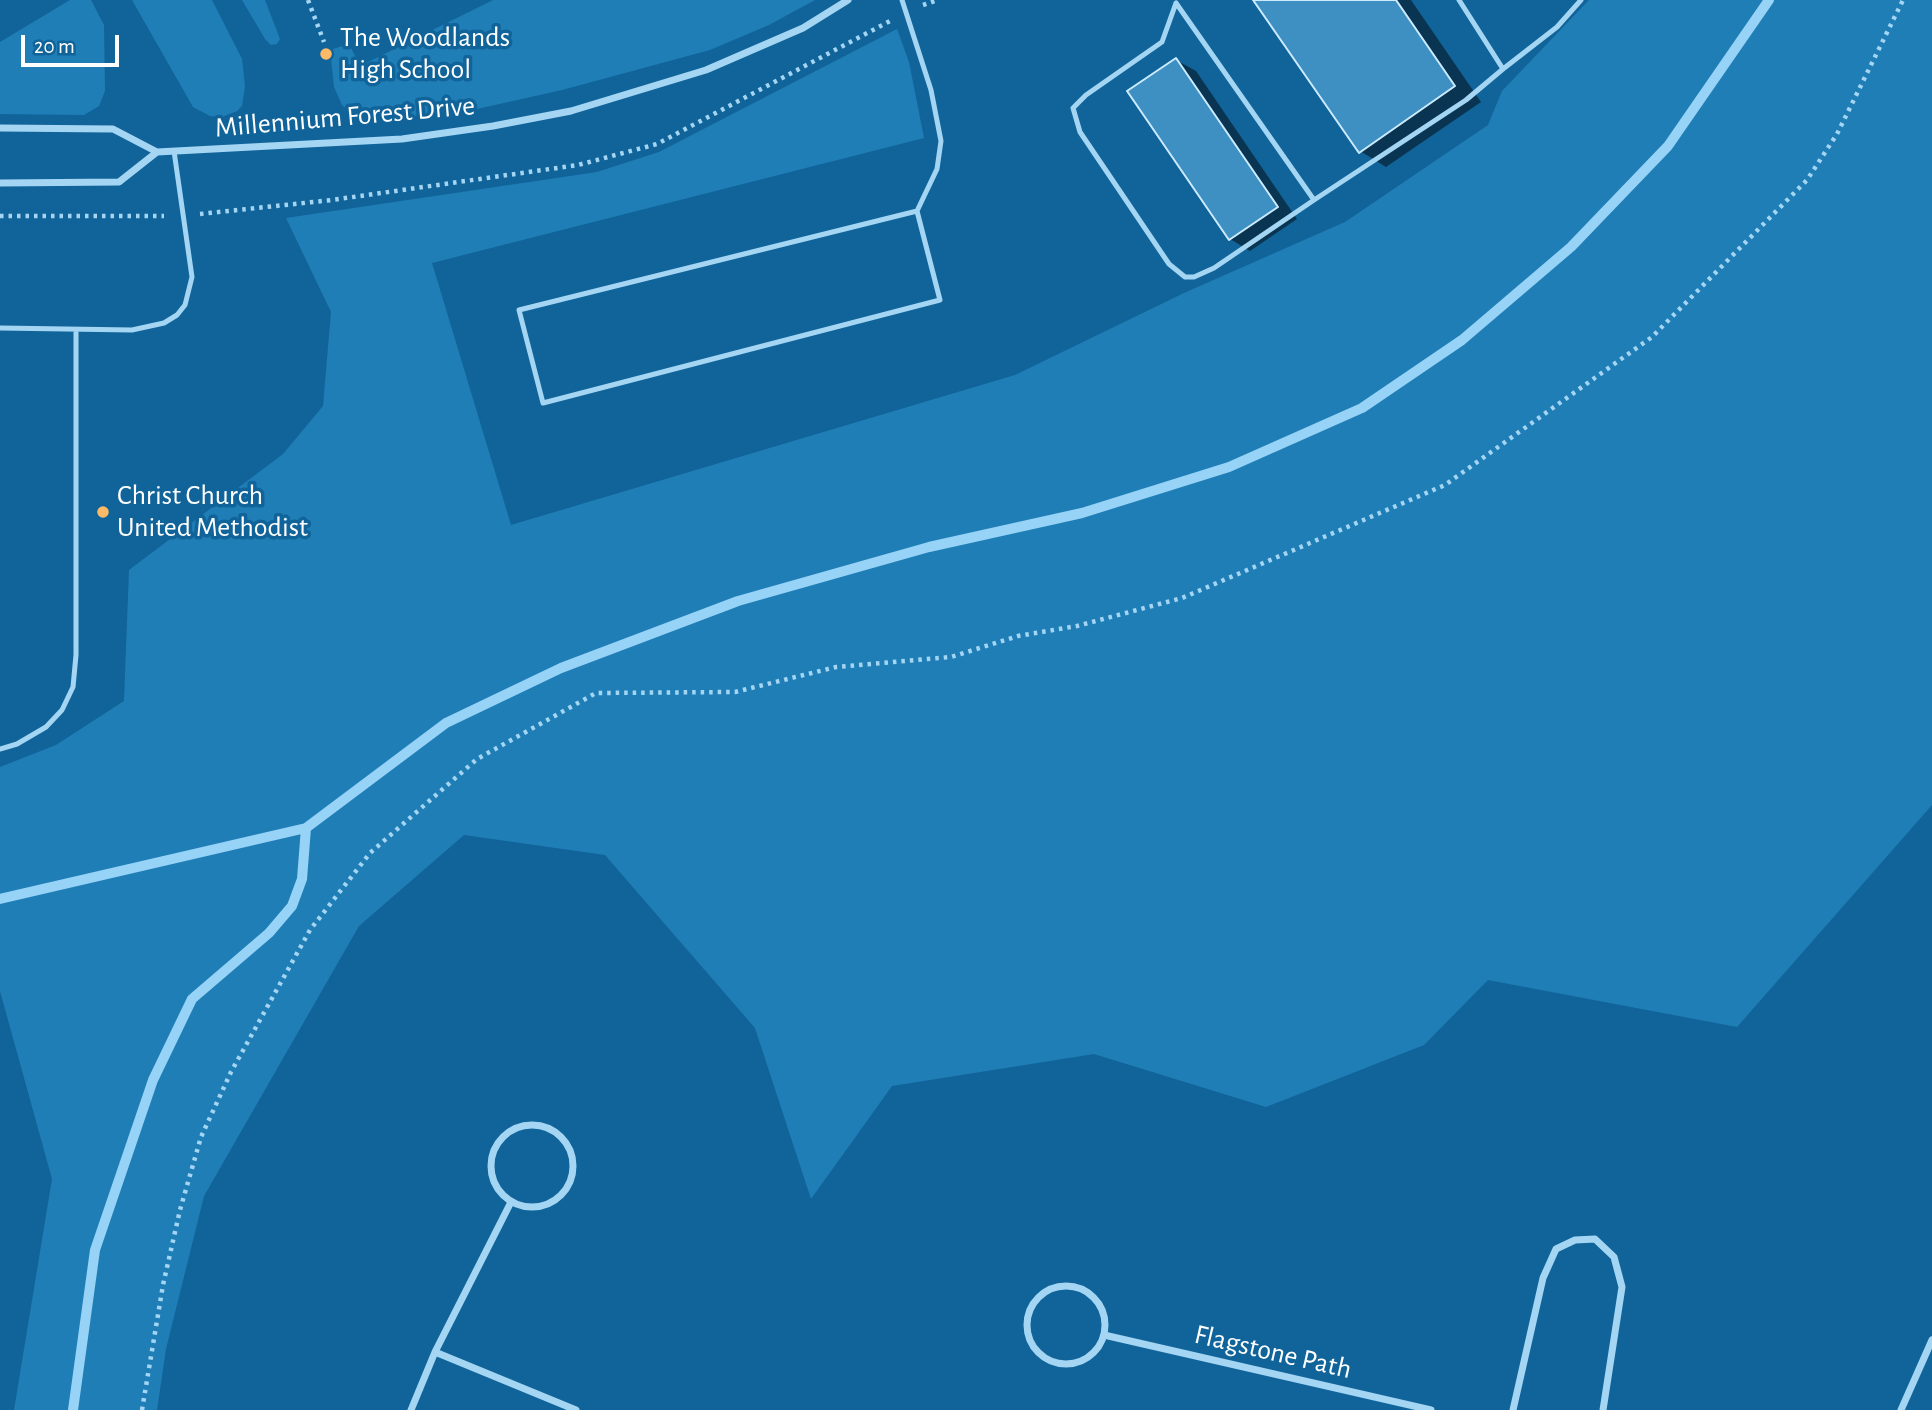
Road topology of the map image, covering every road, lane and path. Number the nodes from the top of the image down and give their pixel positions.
1 (308, 0) edge
2 (848, 0) edge
3 (902, 0) edge
4 (938, 0) edge
5 (1459, 0) edge
6 (1581, 0) edge
7 (1903, 0) edge
8 (1176, 1) edge
9 (906, 13) junction
10 (324, 42) dead end
11 (1503, 69) junction
12 (0, 128) edge
13 (174, 151) junction
14 (157, 152) junction
15 (0, 183) edge
16 (1314, 200) junction
17 (917, 211) junction
18 (0, 216) edge
19 (185, 216) junction
20 (0, 328) edge
21 (76, 331) junction
22 (0, 749) edge
23 (511, 1202) junction
24 (1104, 1335) junction
25 (1932, 1340) edge
26 (435, 1352) junction
27 (142, 1410) edge
28 (411, 1410) edge
29 (576, 1410) edge
30 (1431, 1410) edge
31 (1513, 1410) edge
32 (1603, 1410) edge
33 (1901, 1410) edge

1 - 10 path
2 - 13 street, Millennium Forest Drive
3 - 9 lane
4 - 9 path
5 - 11 lane
6 - 11 lane
7 - 27 path
8 - 16 lane
8 - 16 lane
9 - 17 lane
9 - 19 path
11 - 16 lane
12 - 14 street
13 - 14 street, Millennium Forest Drive
13 - 19 lane
14 - 15 street
17 - 17 lane
18 - 19 path
19 - 21 lane
20 - 21 lane
21 - 22 lane
23 - 23 street
23 - 26 street
24 - 24 street
24 - 30 street, Flagstone Path
25 - 33 street
26 - 28 street
26 - 29 street
31 - 32 street

